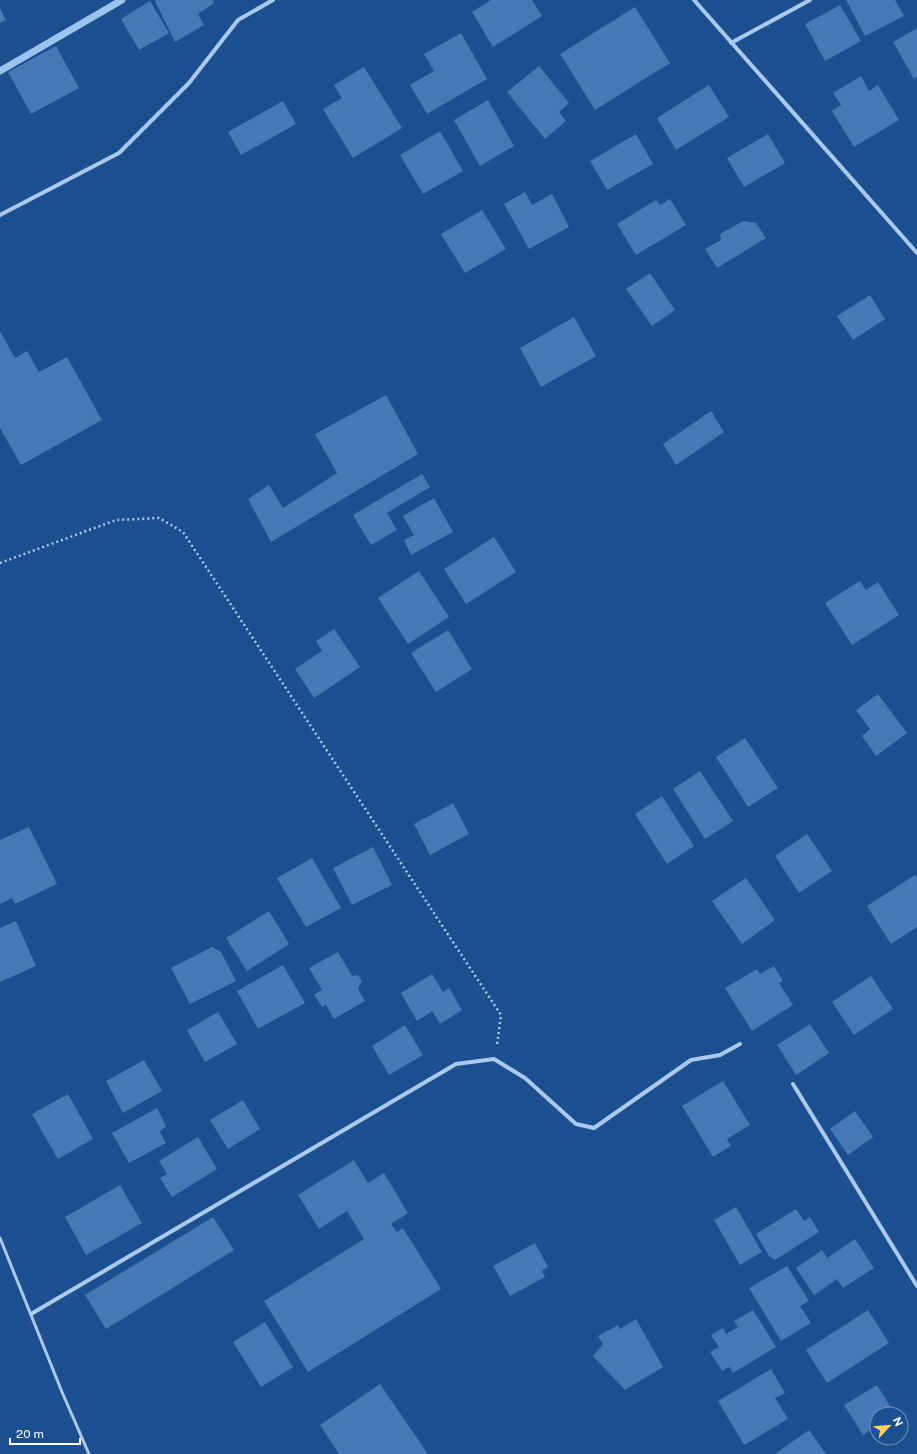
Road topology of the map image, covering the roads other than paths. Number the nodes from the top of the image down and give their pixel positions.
1 (273, 0) edge
2 (694, 0) edge
3 (810, 0) edge
4 (731, 43) junction
5 (0, 215) edge
6 (917, 254) edge
7 (740, 1044) dead end
8 (793, 1084) dead end
9 (0, 1238) edge
10 (917, 1286) edge
11 (31, 1314) junction
12 (90, 1454) edge

1 - 5 street
2 - 4 street
3 - 4 street
4 - 6 street
7 - 11 street
8 - 10 street
9 - 11 lane
11 - 12 lane

